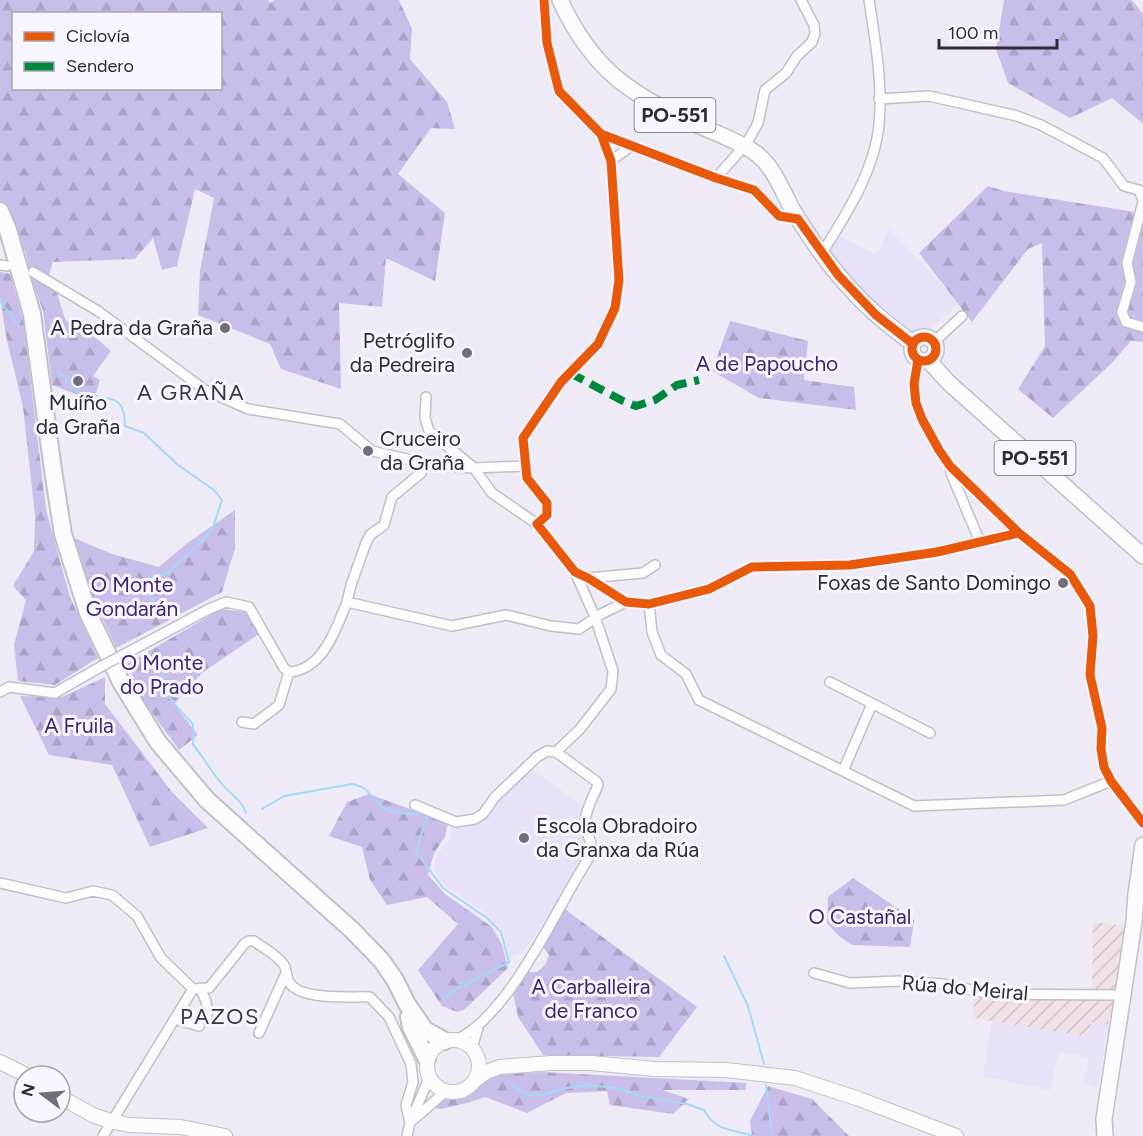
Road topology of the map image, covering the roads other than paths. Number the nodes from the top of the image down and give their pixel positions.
1 (544, 0) edge
2 (560, 0) edge
3 (801, 0) edge
4 (869, 0) edge
5 (879, 99) junction
6 (601, 135) junction
7 (749, 139) dead end
8 (631, 146) junction
9 (739, 152) dead end
10 (611, 161) junction
11 (716, 178) junction
12 (1143, 201) edge
13 (0, 211) edge
14 (798, 219) junction
15 (822, 253) junction
16 (33, 272) dead end
17 (962, 316) dead end
18 (1143, 327) edge
19 (934, 342) junction
20 (913, 344) junction
21 (923, 360) junction
22 (426, 397) dead end
23 (422, 462) junction
24 (525, 466) junction
25 (950, 466) junction
26 (474, 468) junction
27 (537, 524) junction
28 (1019, 533) junction
29 (980, 542) junction
30 (1143, 556) edge
31 (655, 565) dead end
32 (574, 572) junction
33 (588, 578) junction
34 (347, 602) junction
35 (626, 602) junction
36 (649, 603) junction
37 (595, 617) junction
38 (289, 672) junction
39 (830, 682) dead end
40 (0, 692) edge
41 (872, 704) junction
42 (242, 722) dead end
43 (930, 733) dead end
44 (555, 752) junction
45 (843, 771) junction
46 (1112, 781) junction
47 (415, 805) dead end
48 (1143, 823) edge
49 (1143, 846) edge
50 (0, 883) edge
51 (1136, 894) junction
52 (814, 972) dead end
53 (286, 973) junction
54 (197, 989) junction
55 (1118, 1002) junction
56 (407, 1004) junction
57 (175, 1019) junction
58 (479, 1026) junction
59 (259, 1033) dead end
60 (451, 1040) junction
61 (475, 1053) junction
62 (1111, 1054) junction
63 (427, 1059) junction
64 (500, 1067) junction
65 (429, 1078) junction
66 (475, 1080) junction
67 (445, 1092) junction
68 (72, 1103) edge
69 (111, 1121) junction
70 (410, 1123) junction
71 (155, 1131) edge
72 (103, 1136) edge
73 (225, 1136) edge
74 (407, 1136) edge
75 (956, 1136) edge
76 (1096, 1136) edge
77 (1105, 1136) edge

1 - 6 street
2 - 14 main road, PO-551
3 - 7 street
4 - 5 street
5 - 12 street
5 - 15 street
6 - 8 street
6 - 10 street
8 - 10 street
8 - 11 street
9 - 11 street
10 - 24 street
11 - 14 street
12 - 18 street
13 - 56 highway
14 - 15 main road, PO-551
15 - 20 main road, PO-551
16 - 23 street
17 - 19 street
19 - 20 main road
19 - 21 main road
20 - 21 main road, PO-551
21 - 25 street
21 - 30 main road, PO-551
22 - 26 street
23 - 26 street
23 - 34 street
24 - 26 street
24 - 27 street
25 - 28 street
25 - 29 street
26 - 27 street
27 - 32 street
28 - 29 street
28 - 46 street
29 - 36 street
31 - 33 street
32 - 33 street
32 - 37 street
33 - 35 street
34 - 37 street
34 - 38 street
35 - 36 street
35 - 37 street
36 - 45 street
37 - 44 street
38 - 40 street, bridge
38 - 42 street
39 - 41 street
41 - 43 street
41 - 45 street
44 - 47 street
44 - 58 street
45 - 46 street
46 - 48 street
49 - 51 main road
50 - 54 street
51 - 55 main road
51 - 55 main road
52 - 55 street, Rúa do Meiral
53 - 54 street
53 - 59 street
53 - 70 street
54 - 57 street
54 - 57 street
55 - 62 main road
56 - 60 highway
56 - 63 highway
57 - 69 street
58 - 60 street
58 - 61 street
60 - 61 main road
60 - 63 main road
61 - 64 main road
61 - 66 main road
62 - 76 main road
62 - 77 main road
63 - 65 main road
64 - 66 main road
64 - 75 main road
65 - 67 main road
65 - 70 street
66 - 67 main road
67 - 70 street
68 - 69 main road
69 - 71 main road
69 - 72 street
70 - 74 street
71 - 73 main road

